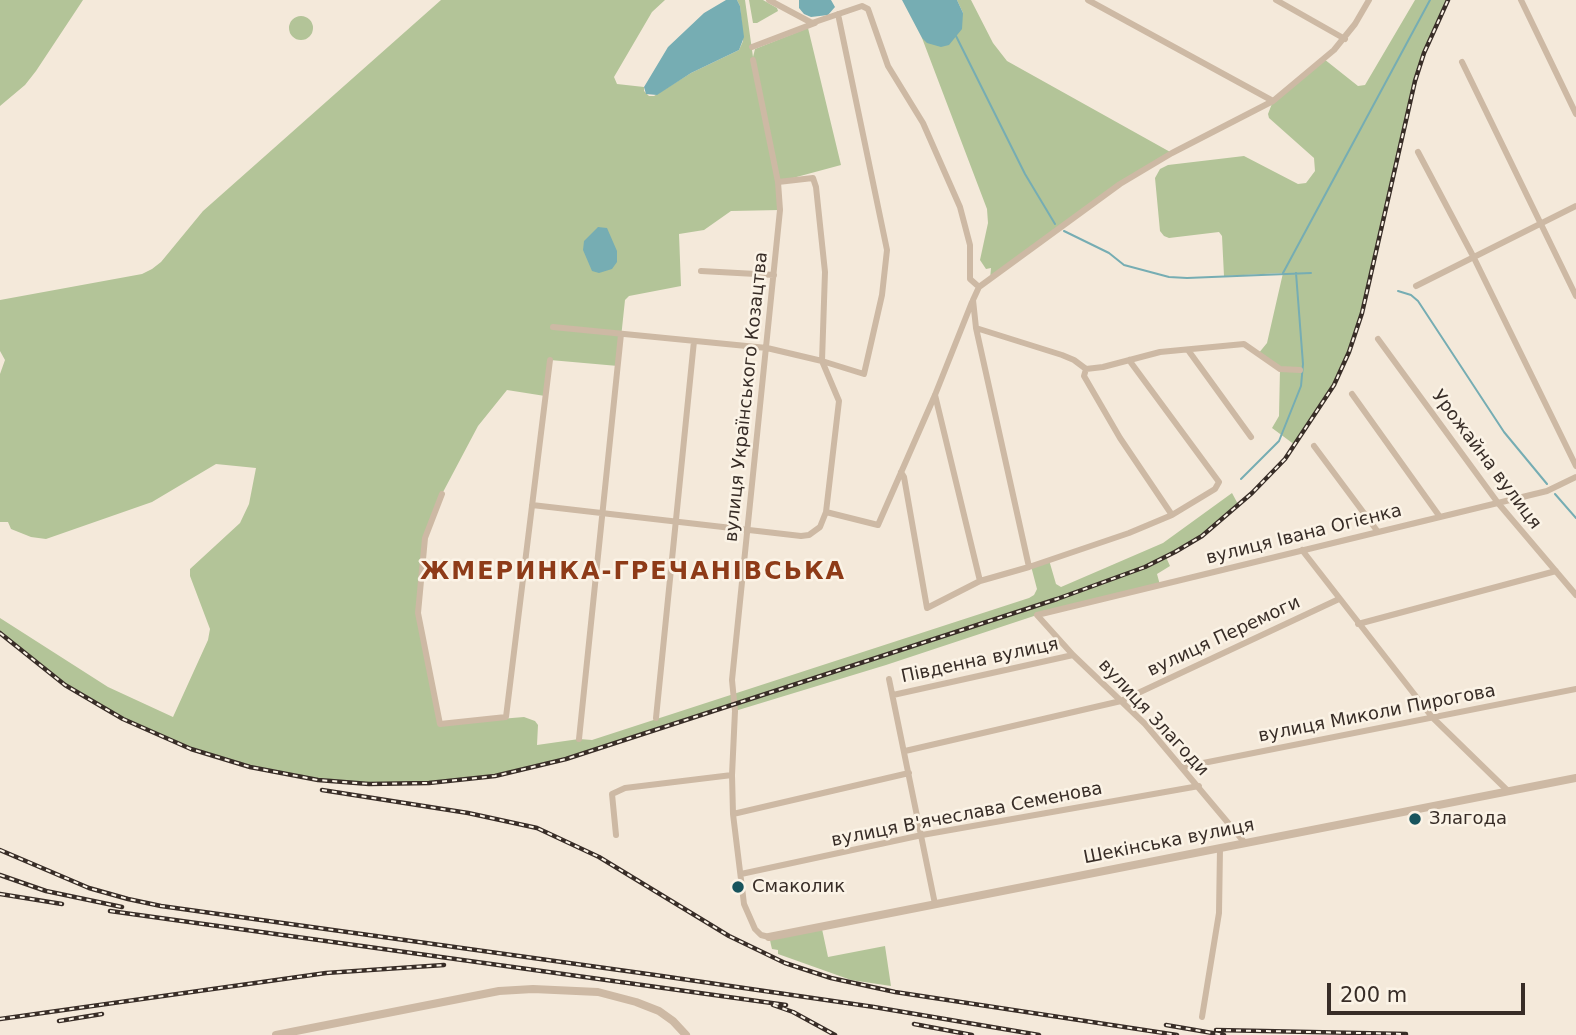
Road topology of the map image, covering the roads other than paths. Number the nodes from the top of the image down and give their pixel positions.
1 (769, 0) edge
2 (1088, 0) edge
3 (1276, 0) edge
4 (1369, 0) edge
5 (1521, 0) edge
6 (838, 14) junction
7 (817, 22) junction
8 (1345, 39) junction
9 (752, 47) dead end
10 (753, 60) dead end
11 (1462, 62) dead end
12 (1273, 101) junction
13 (1576, 114) edge
14 (1419, 152) dead end
15 (778, 182) junction
16 (1576, 206) edge
17 (1540, 222) junction
18 (1473, 256) junction
19 (701, 271) dead end
20 (774, 275) junction
21 (1416, 286) dead end
22 (979, 287) junction
23 (1576, 296) edge
24 (973, 300) junction
25 (553, 327) dead end
26 (976, 328) junction
27 (621, 334) junction
28 (1378, 339) dead end
29 (694, 341) junction
30 (767, 348) junction
31 (1188, 350) junction
32 (550, 360) dead end
33 (822, 360) junction
34 (1129, 360) junction
35 (1086, 369) junction
36 (1300, 370) dead end
37 (1352, 394) dead end
38 (935, 395) junction
39 (1251, 437) dead end
40 (1314, 446) dead end
41 (1576, 466) edge
42 (901, 472) junction
43 (1576, 477) edge
44 (442, 494) dead end
45 (1498, 503) junction
46 (532, 505) junction
47 (826, 512) junction
48 (602, 513) junction
49 (1172, 515) junction
50 (1440, 517) junction
51 (676, 522) junction
52 (747, 529) junction
53 (1378, 532) junction
54 (1302, 550) junction
55 (1030, 567) junction
56 (1556, 571) junction
57 (980, 581) junction
58 (1576, 595) edge
59 (1339, 599) junction
60 (1037, 614) joint
61 (1358, 624) junction
62 (1073, 655) junction
63 (889, 679) dead end
64 (1576, 689) edge
65 (893, 695) junction
66 (1121, 701) junction
67 (1432, 717) junction
68 (656, 718) dead end
69 (579, 739) dead end
70 (905, 751) junction
71 (1183, 767) junction
72 (909, 773) junction
73 (732, 775) junction
74 (1576, 778) edge
75 (1199, 786) junction
76 (1508, 791) junction
77 (733, 814) junction
78 (616, 835) dead end
79 (922, 835) junction
80 (1245, 843) junction
81 (1220, 848) junction
82 (741, 874) junction
83 (935, 904) junction
84 (769, 937) joint
85 (1202, 1017) dead end
86 (276, 1035) edge
87 (686, 1035) edge

1 - 7 street
2 - 12 street
3 - 8 street
4 - 8 street
5 - 13 street
6 - 7 street
6 - 22 street
6 - 33 street
7 - 9 street
8 - 12 street
10 - 15 street, вулиця Українського Козацтва
11 - 17 street
12 - 22 street
14 - 18 street
15 - 20 street, вулиця Українського Козацтва
15 - 33 street
16 - 17 street
17 - 18 street
17 - 23 street
18 - 21 street
18 - 41 street
19 - 20 street
20 - 30 street, вулиця Українського Козацтва
22 - 24 street
24 - 26 street
24 - 38 street
25 - 27 street
26 - 35 street
26 - 55 street
27 - 29 street
27 - 48 street
28 - 45 street, Урожайна вулиця
29 - 30 street
29 - 51 street
30 - 33 street
30 - 52 street, вулиця Українського Козацтва
31 - 34 street
31 - 36 street
31 - 39 street
32 - 46 street
33 - 47 street
34 - 35 street
34 - 49 street
35 - 49 street
37 - 50 street
38 - 42 street
38 - 57 street
40 - 53 street
42 - 47 street
42 - 57 street
43 - 45 street, вулиця Івана Огієнка
44 - 46 street
45 - 50 street, вулиця Івана Огієнка
45 - 56 street, Урожайна вулиця
46 - 48 street
47 - 52 street
48 - 51 street
48 - 69 street
49 - 55 street
50 - 53 street, вулиця Івана Огієнка
51 - 52 street
51 - 68 street
52 - 73 street, вулиця Українського Козацтва
53 - 54 street, вулиця Івана Огієнка
54 - 59 street
54 - 60 street, вулиця Івана Огієнка
55 - 57 street
56 - 58 street, Урожайна вулиця
56 - 61 street
59 - 61 street
59 - 66 street, вулиця Перемоги
60 - 62 street, вулиця Злагоди
61 - 67 street
62 - 65 street, Південна вулиця
62 - 66 street, вулиця Злагоди
63 - 65 street
64 - 67 street, вулиця Миколи Пирогова
65 - 70 street
66 - 70 street, вулиця Перемоги
66 - 71 street, вулиця Злагоди
67 - 71 street, вулиця Миколи Пирогова
67 - 76 street
70 - 72 street
71 - 75 street, вулиця Злагоди
72 - 77 street
72 - 79 street
73 - 77 street, вулиця Українського Козацтва
73 - 78 street
74 - 76 street, Шекінська вулиця
75 - 79 street, вулиця В'ячеслава Семенова
75 - 80 street, вулиця Злагоди
76 - 80 street, Шекінська вулиця
77 - 82 street, вулиця Українського Козацтва
79 - 82 street, вулиця В'ячеслава Семенова
79 - 83 street
80 - 81 street, Шекінська вулиця
81 - 83 street, Шекінська вулиця
81 - 85 street
82 - 84 street, вулиця Українського Козацтва
83 - 84 street, Шекінська вулиця
86 - 87 street

